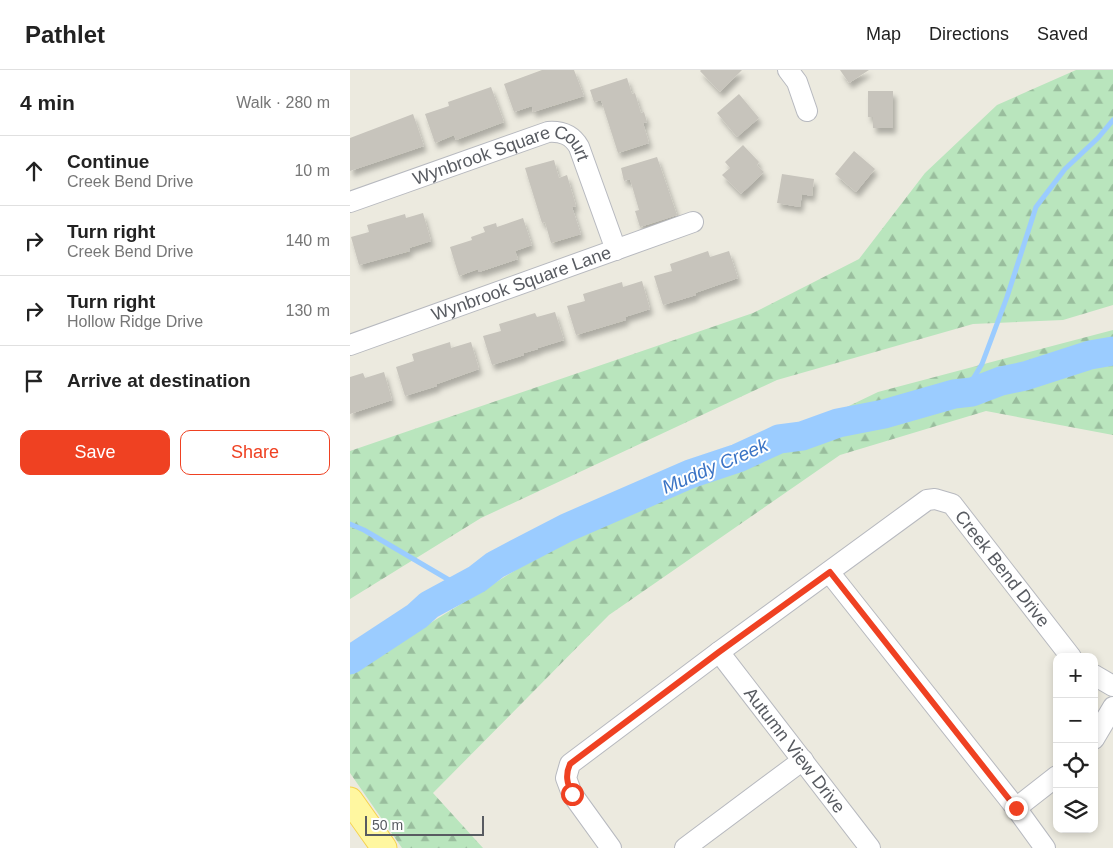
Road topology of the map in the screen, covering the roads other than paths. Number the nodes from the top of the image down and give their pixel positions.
1 (788, 70) edge
2 (807, 111) dead end
3 (350, 202) edge
4 (693, 222) dead end
5 (616, 250) junction
6 (350, 345) edge
7 (830, 572) junction
8 (719, 652) junction
9 (1068, 653) edge
10 (1098, 677) edge
11 (1113, 686) edge
12 (1113, 707) edge
13 (1098, 732) edge
14 (802, 760) junction
15 (1053, 779) edge
16 (350, 800) edge
17 (1016, 808) junction
18 (384, 848) edge
19 (611, 848) edge
20 (686, 848) edge
21 (870, 848) edge
22 (1045, 848) edge

1 - 2 street
3 - 5 street, Wynbrook Square Court
4 - 5 street, Wynbrook Square Lane
5 - 6 street, Wynbrook Square Lane
7 - 8 street, Creek Bend Drive
7 - 9 street, Creek Bend Drive
7 - 17 street
8 - 14 street, Autumn View Drive
8 - 19 street, Creek Bend Drive
10 - 11 street
12 - 13 street
14 - 20 street
14 - 21 street, Autumn View Drive
15 - 17 street
16 - 18 main road
17 - 22 street

